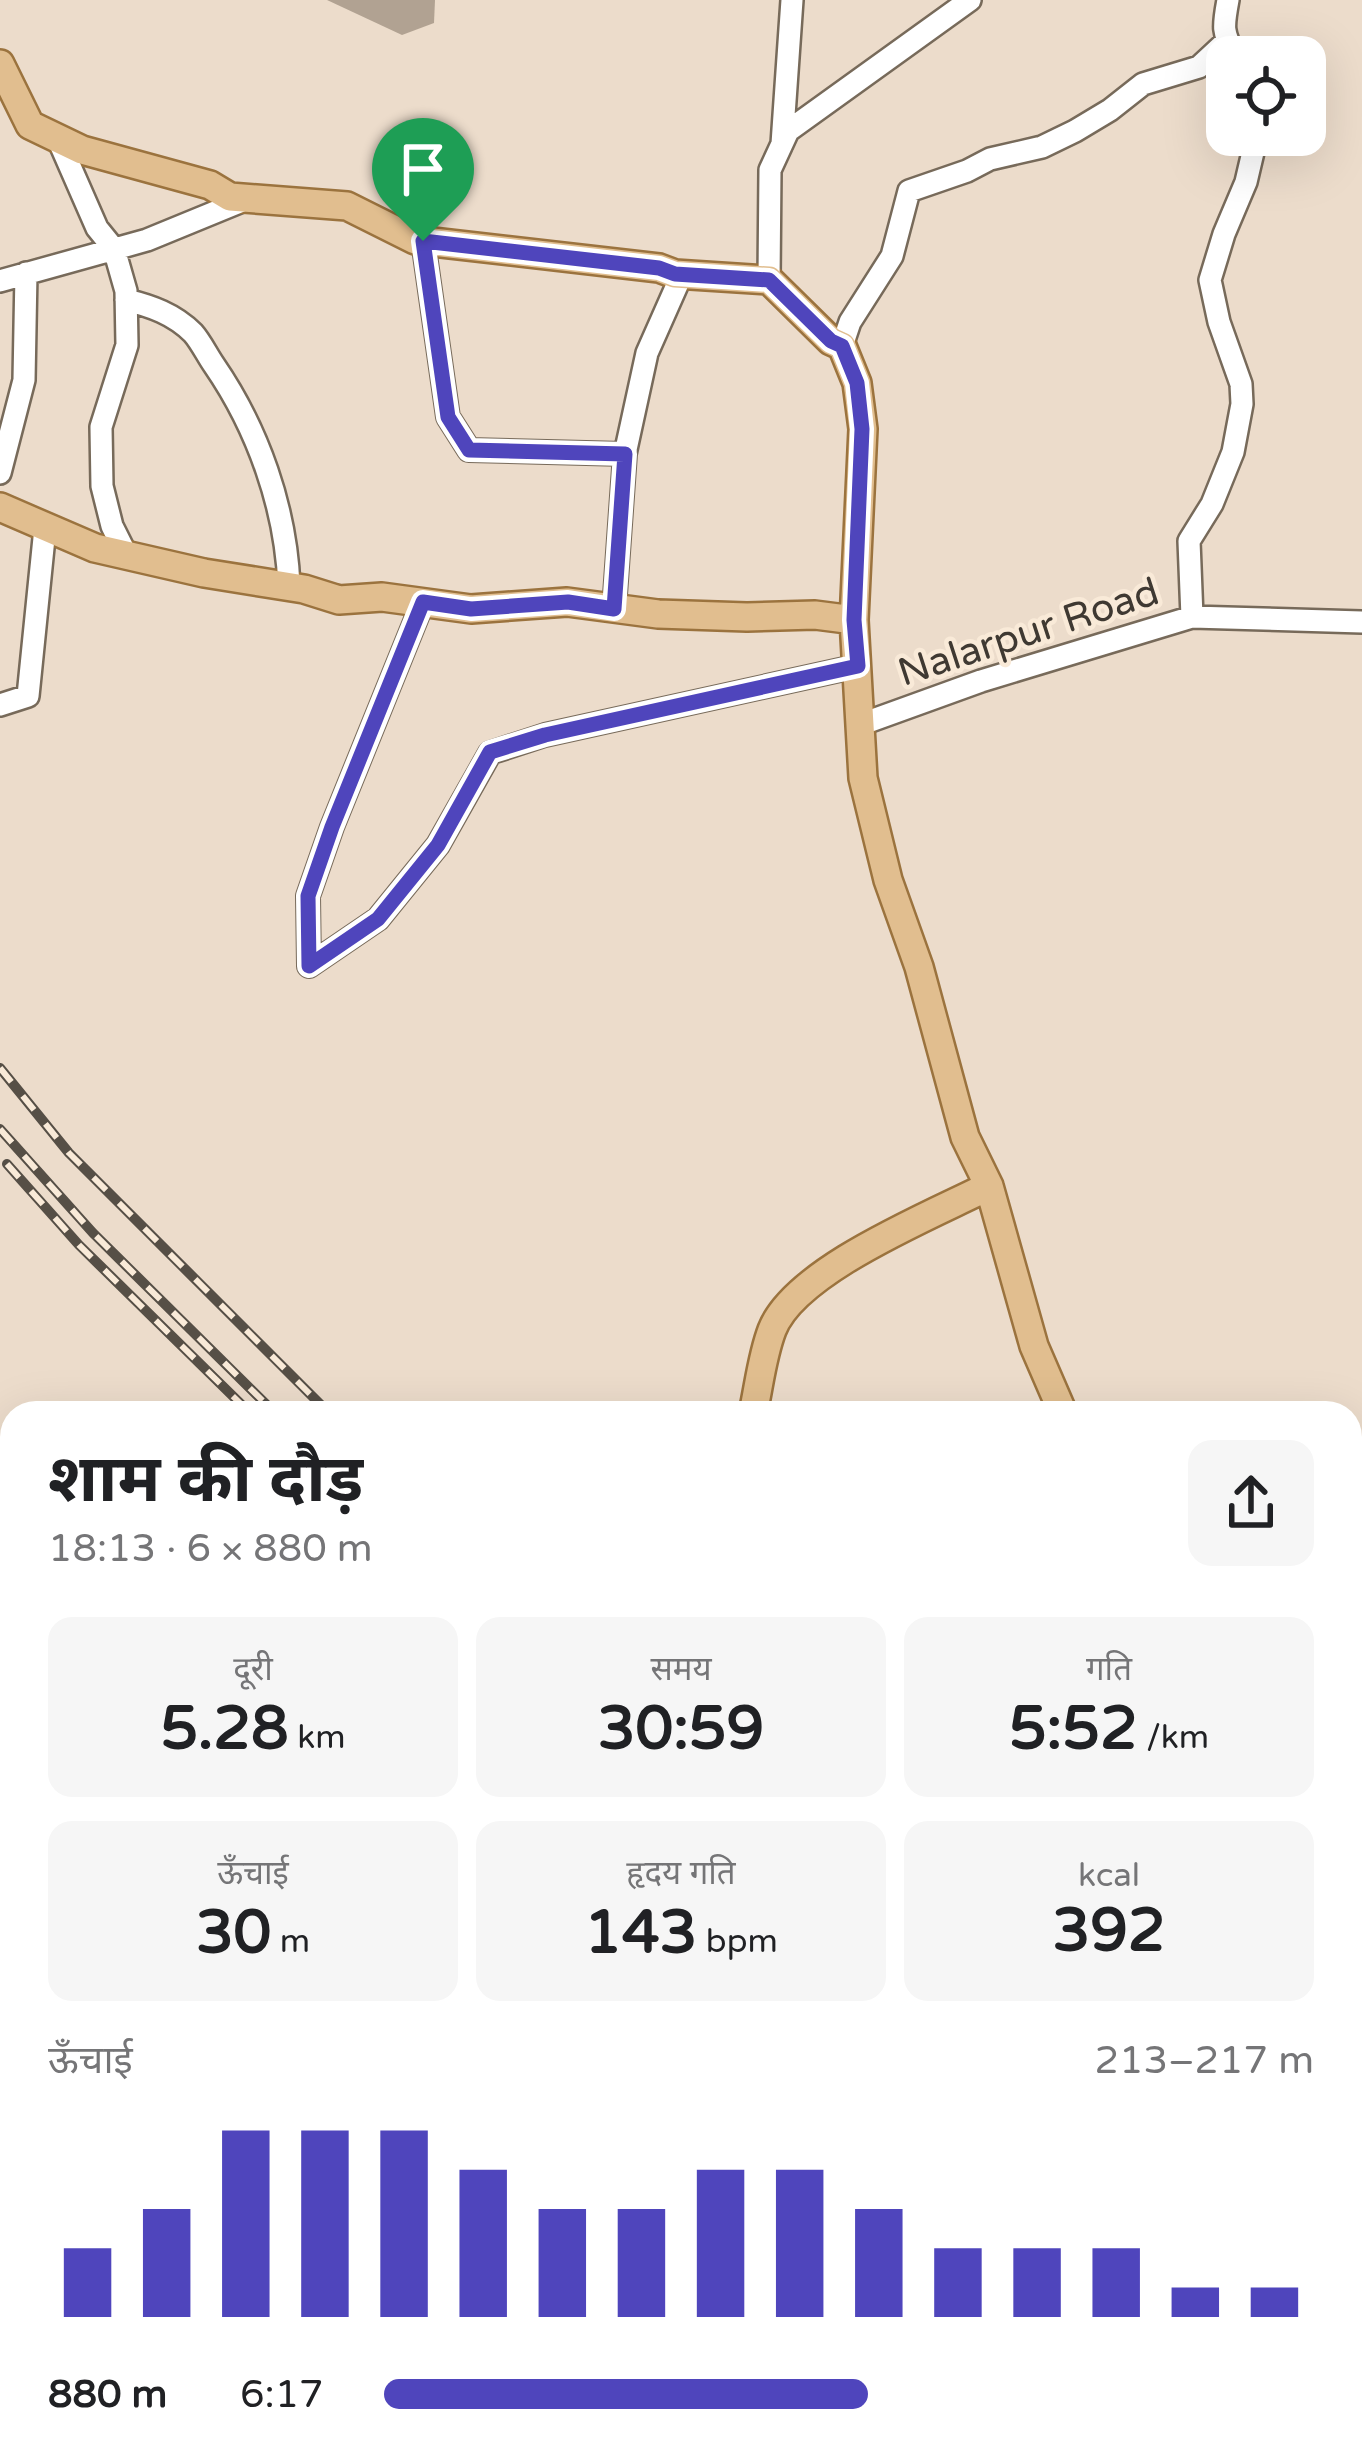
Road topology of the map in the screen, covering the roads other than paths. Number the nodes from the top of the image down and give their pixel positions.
1 (792, 0) edge
2 (970, 0) edge
3 (1230, 1) edge
4 (1227, 36) edge
5 (1206, 63) edge
6 (0, 64) edge
7 (16, 111) edge
8 (58, 139) junction
9 (782, 144) junction
10 (1252, 156) edge
11 (248, 199) junction
12 (423, 241) junction
13 (114, 249) junction
14 (26, 273) junction
15 (682, 274) junction
16 (769, 280) junction
17 (0, 281) edge
18 (126, 300) junction
19 (842, 346) junction
20 (625, 454) junction
21 (0, 473) edge
22 (0, 507) edge
23 (45, 528) junction
24 (126, 554) junction
25 (289, 586) junction
26 (423, 602) junction
27 (614, 609) junction
28 (1192, 616) junction
29 (854, 620) junction
30 (1362, 622) edge
31 (858, 666) junction
32 (0, 705) edge
33 (862, 724) junction
34 (989, 1186) junction
35 (756, 1401) edge
36 (1058, 1401) edge

1 - 9 street
2 - 9 street
3 - 4 street
5 - 19 street
6 - 7 main road
7 - 8 main road
8 - 11 main road
8 - 13 street
9 - 16 street
10 - 28 street
11 - 12 main road
11 - 13 street
12 - 15 main road
12 - 20 street
13 - 14 street
13 - 18 street
14 - 17 street
14 - 21 street
15 - 16 main road
15 - 20 street
16 - 19 main road
18 - 24 street
18 - 25 street
19 - 29 main road
20 - 27 street
22 - 23 main road
23 - 24 main road
23 - 32 street
24 - 25 main road
25 - 26 main road
26 - 27 main road
26 - 31 street
27 - 29 main road
28 - 30 street, Nalarpur Road
28 - 33 street, Nalarpur Road
29 - 31 main road
31 - 33 main road
33 - 34 main road
34 - 35 main road
34 - 36 main road

